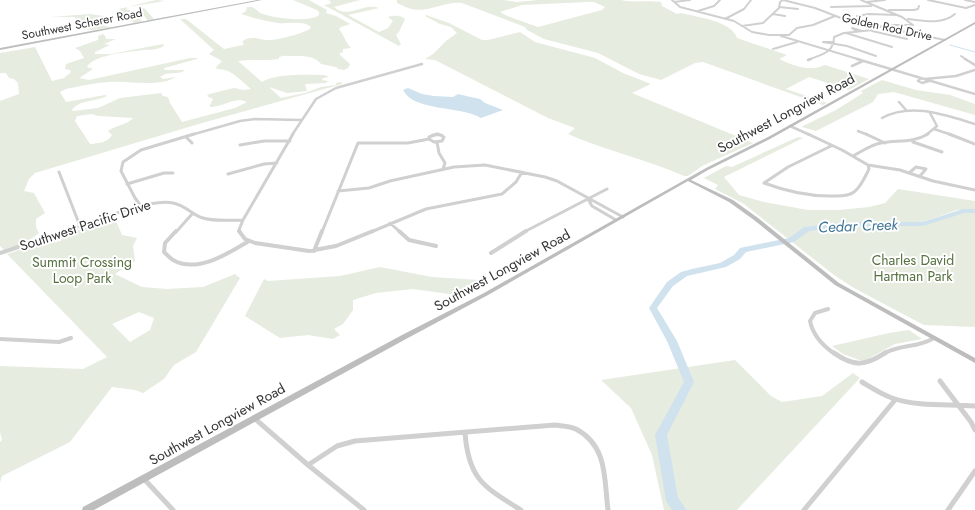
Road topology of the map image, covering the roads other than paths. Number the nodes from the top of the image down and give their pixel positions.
1 (261, 0) edge
2 (672, 0) edge
3 (690, 0) edge
4 (720, 0) edge
5 (751, 0) edge
6 (783, 0) edge
7 (861, 0) edge
8 (885, 0) edge
9 (928, 0) edge
10 (965, 0) edge
11 (800, 1) edge
12 (674, 2) junction
13 (864, 2) junction
14 (797, 3) junction
15 (975, 4) edge
16 (874, 6) junction
17 (919, 6) dead end
18 (779, 7) junction
19 (831, 7) dead end
20 (798, 9) dead end
21 (886, 10) junction
22 (697, 11) junction
23 (773, 14) junction
24 (955, 14) dead end
25 (898, 15) junction
26 (785, 16) dead end
27 (835, 16) junction
28 (857, 16) dead end
29 (725, 19) junction
30 (907, 20) junction
31 (975, 23) edge
32 (742, 26) junction
33 (878, 28) junction
34 (862, 31) junction
35 (871, 31) junction
36 (845, 32) junction
37 (858, 32) junction
38 (781, 36) junction
39 (907, 39) dead end
40 (945, 40) junction
41 (797, 42) junction
42 (834, 43) junction
43 (892, 47) dead end
44 (0, 49) edge
45 (773, 49) dead end
46 (827, 51) junction
47 (876, 56) dead end
48 (961, 56) dead end
49 (808, 60) dead end
50 (863, 61) junction
51 (422, 64) dead end
52 (975, 65) edge
53 (852, 66) dead end
54 (891, 69) junction
55 (975, 70) edge
56 (921, 78) junction
57 (924, 79) junction
58 (930, 81) junction
59 (974, 95) edge
60 (899, 102) dead end
61 (906, 110) junction
62 (930, 112) junction
63 (882, 118) dead end
64 (301, 120) junction
65 (975, 124) edge
66 (790, 126) junction
67 (934, 130) junction
68 (858, 131) dead end
69 (186, 137) junction
70 (429, 139) junction
71 (290, 141) junction
72 (912, 141) junction
73 (437, 142) junction
74 (192, 143) dead end
75 (886, 143) junction
76 (975, 144) edge
77 (240, 145) dead end
78 (832, 146) junction
79 (942, 152) dead end
80 (853, 156) junction
81 (277, 163) junction
82 (444, 163) junction
83 (868, 164) junction
84 (454, 167) junction
85 (443, 169) junction
86 (59, 172) dead end
87 (522, 172) junction
88 (909, 172) junction
89 (173, 173) dead end
90 (228, 174) dead end
91 (920, 176) junction
92 (689, 180) junction
93 (127, 184) junction
94 (607, 189) dead end
95 (975, 190) edge
96 (338, 191) junction
97 (588, 199) junction
98 (141, 206) junction
99 (193, 213) junction
100 (623, 217) junction
101 (244, 220) junction
102 (616, 220) junction
103 (390, 223) junction
104 (80, 226) junction
105 (249, 241) junction
106 (436, 246) dead end
107 (314, 251) junction
108 (0, 253) edge
109 (491, 253) dead end
110 (828, 309) dead end
111 (71, 338) dead end
112 (934, 338) junction
113 (0, 339) edge
114 (975, 361) edge
115 (940, 381) dead end
116 (862, 382) dead end
117 (895, 400) junction
118 (958, 404) junction
119 (975, 406) edge
120 (254, 418) junction
121 (975, 430) edge
122 (465, 432) junction
123 (308, 465) junction
124 (975, 472) edge
125 (144, 478) junction
126 (86, 510) edge
127 (173, 510) edge
128 (364, 510) edge
129 (521, 510) edge
130 (608, 510) edge
131 (804, 510) edge
132 (948, 510) edge

1 - 44 street, Southwest Scherer Road
2 - 12 street
3 - 12 street
4 - 22 street
5 - 29 street
6 - 14 street, Golden Rod Drive
6 - 18 street
7 - 13 street
8 - 13 street
9 - 15 street
10 - 15 street
11 - 14 street
12 - 22 street
13 - 16 street
14 - 27 street, Golden Rod Drive
16 - 19 street
16 - 21 street
17 - 21 street
18 - 20 street
18 - 23 street
21 - 25 street
22 - 29 street
23 - 26 street
23 - 32 street
24 - 30 street
25 - 28 street
25 - 30 street
27 - 33 street, Golden Rod Drive
27 - 38 street
29 - 32 street
30 - 33 street
31 - 40 street, Southwest Longview Road
32 - 38 street
33 - 35 street
33 - 40 street, Golden Rod Drive
34 - 35 street
34 - 37 street
34 - 37 street
35 - 39 street
36 - 37 street
36 - 42 street
36 - 43 street
38 - 41 street
40 - 54 street, Southwest Longview Road
41 - 45 street
41 - 46 street
42 - 46 street
42 - 47 street
46 - 49 street
46 - 50 street
48 - 52 street
50 - 53 street
50 - 54 street
51 - 64 street
54 - 56 street
54 - 66 street, Southwest Longview Road
55 - 57 street
56 - 57 street
56 - 58 street
57 - 58 street
58 - 59 street
60 - 61 street
61 - 62 street
61 - 63 street
62 - 65 street
62 - 67 street
64 - 69 street
64 - 71 street
66 - 78 street
66 - 92 street, Southwest Longview Road
67 - 72 street
67 - 76 street
68 - 75 street
69 - 74 street
69 - 93 street
70 - 73 street
70 - 73 street
70 - 96 street
71 - 77 street
71 - 81 street
72 - 75 street
72 - 79 street
73 - 82 street
75 - 80 street
78 - 80 street
78 - 83 street
80 - 83 street
81 - 90 street
81 - 101 street
82 - 84 street
82 - 85 street
83 - 88 street
84 - 85 street
84 - 87 street
85 - 96 street
86 - 104 street
87 - 97 street
87 - 103 street
88 - 91 street
88 - 91 street
89 - 93 street
91 - 95 street
92 - 100 street, Southwest Longview Road
92 - 112 street
93 - 98 street
94 - 97 street
96 - 107 street
97 - 100 street
97 - 102 street
97 - 109 street
98 - 99 street, Southwest Pacific Drive
98 - 104 street, Southwest Pacific Drive
99 - 101 street, Southwest Pacific Drive
99 - 105 street
100 - 102 street, Southwest Longview Road
101 - 105 street
102 - 120 street, Southwest Longview Road
103 - 106 street
103 - 107 street
104 - 108 street, Southwest Pacific Drive
105 - 107 street
110 - 112 street
111 - 113 street
112 - 114 street
115 - 118 street
116 - 117 street
117 - 118 street
117 - 131 street
118 - 119 street
118 - 121 street
120 - 123 street
120 - 125 street, Southwest Longview Road
122 - 123 street
122 - 129 street
122 - 130 street
123 - 128 street
124 - 132 street
125 - 126 street, Southwest Longview Road
125 - 127 street

